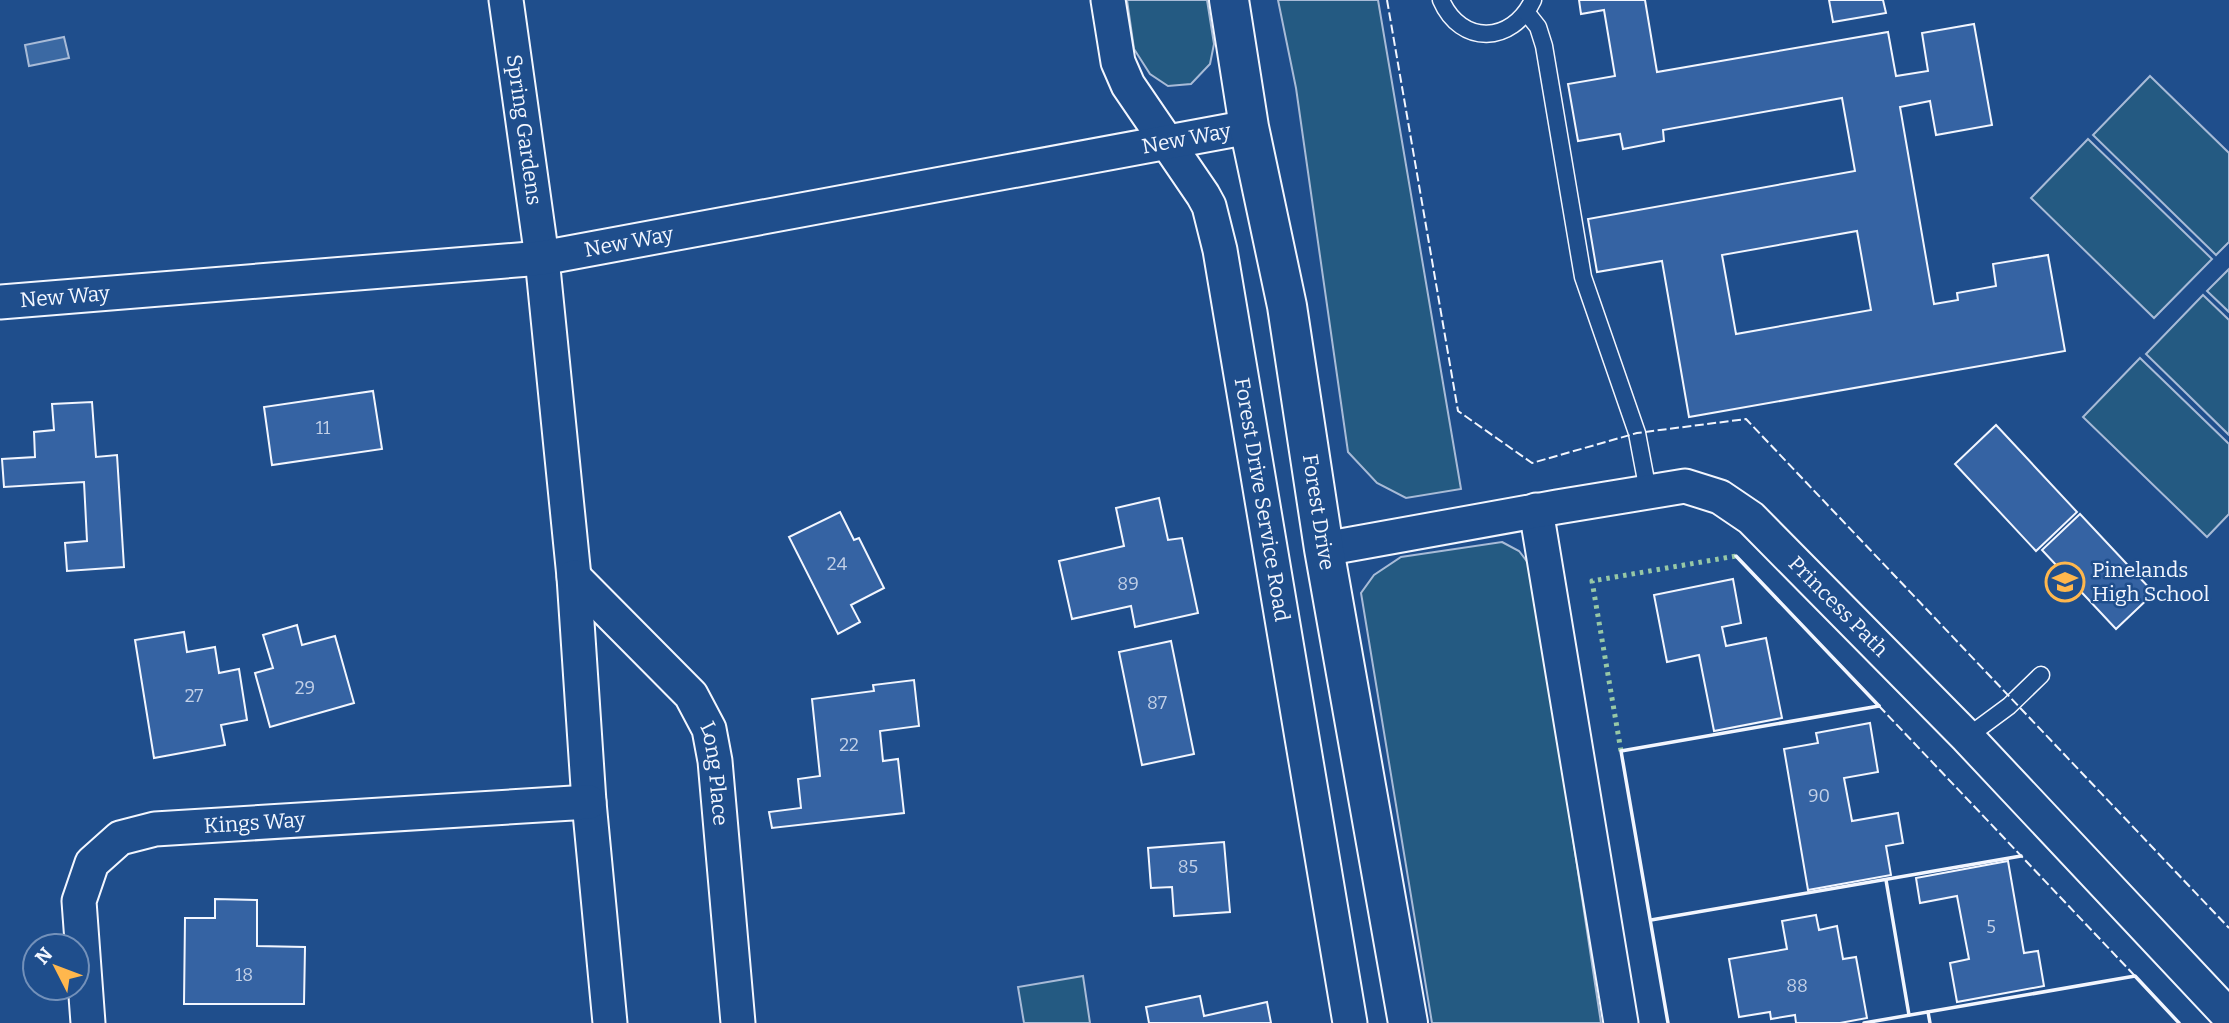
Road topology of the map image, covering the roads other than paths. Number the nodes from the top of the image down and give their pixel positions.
1 (506, 0) edge
2 (1108, 0) edge
3 (1229, 0) edge
4 (1441, 0) edge
5 (1530, 6) edge
6 (1248, 127) junction
7 (1165, 141) junction
8 (542, 258) junction
9 (0, 302) edge
10 (1648, 491) junction
11 (1536, 510) junction
12 (1324, 549) junction
13 (574, 577) junction
14 (2041, 675) dead end
15 (1967, 737) junction
16 (589, 803) junction
17 (2229, 1016) edge
18 (88, 1023) edge
19 (610, 1023) edge
20 (738, 1023) edge
21 (1350, 1023) edge
22 (1408, 1023) edge
23 (1621, 1023) edge

1 - 8 street, Spring Gardens
2 - 7 street, Forest Drive Service Road
3 - 6 main road, Forest Drive
4 - 5 lane
5 - 10 lane
6 - 7 street, New Way
6 - 12 main road, Forest Drive
7 - 8 street, New Way
7 - 21 street, Forest Drive Service Road
8 - 9 street, New Way
8 - 13 street
10 - 11 street, Princess Path
10 - 15 street, Princess Path
11 - 12 street, Princess Path
11 - 23 street
12 - 22 main road, Forest Drive
13 - 16 street
13 - 20 street, Long Place
14 - 15 lane
15 - 17 street, Princess Path
16 - 18 street, Kings Way
16 - 19 street

